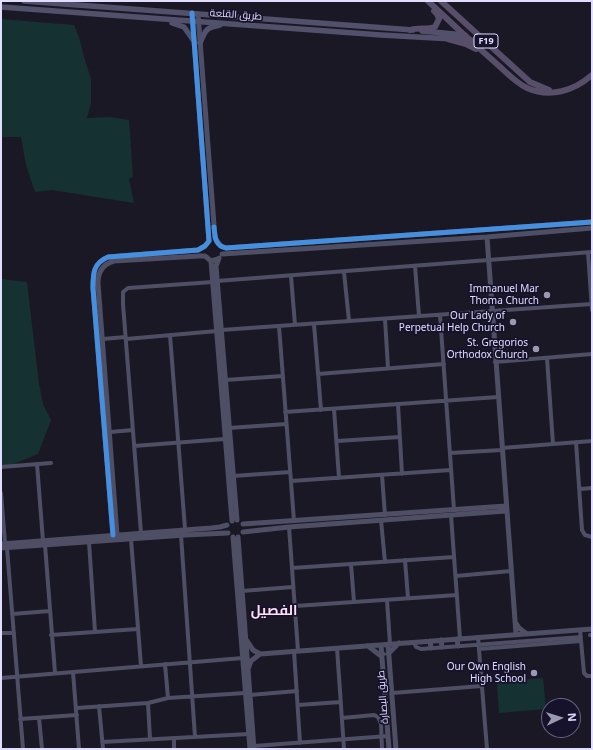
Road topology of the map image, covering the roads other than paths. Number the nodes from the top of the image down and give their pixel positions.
1 (24, 1) edge
2 (427, 1) edge
3 (432, 1) edge
4 (441, 1) edge
5 (1, 7) edge
6 (195, 14) junction
7 (160, 19) junction
8 (195, 22) junction
9 (225, 24) junction
10 (472, 29) junction
11 (410, 30) junction
12 (465, 35) junction
13 (448, 39) junction
14 (470, 40) junction
15 (197, 42) junction
16 (492, 60) junction
17 (592, 75) edge
18 (562, 91) junction
19 (592, 222) edge
20 (592, 228) edge
21 (457, 231) junction
22 (422, 234) junction
23 (487, 237) junction
24 (438, 240) junction
25 (403, 242) junction
26 (206, 244) junction
27 (219, 244) junction
28 (590, 252) edge
29 (222, 254) junction
30 (205, 256) junction
31 (218, 259) junction
32 (211, 260) junction
33 (488, 261) junction
34 (415, 266) junction
35 (344, 272) junction
36 (291, 276) junction
37 (215, 282) junction
38 (592, 304) edge
39 (592, 310) edge
40 (492, 311) junction
41 (440, 315) junction
42 (419, 316) junction
43 (385, 319) junction
44 (349, 321) junction
45 (314, 324) junction
46 (295, 325) junction
47 (279, 326) junction
48 (219, 330) junction
49 (170, 336) junction
50 (126, 338) junction
51 (103, 340) junction
52 (592, 354) edge
53 (547, 358) junction
54 (495, 362) junction
55 (444, 364) junction
56 (388, 368) junction
57 (318, 374) junction
58 (283, 376) junction
59 (225, 380) junction
60 (498, 397) junction
61 (446, 400) junction
62 (398, 404) junction
63 (334, 409) junction
64 (321, 410) junction
65 (286, 412) junction
66 (286, 424) junction
67 (229, 428) junction
68 (133, 430) junction
69 (110, 432) junction
70 (400, 437) junction
71 (225, 439) junction
72 (337, 441) junction
73 (592, 441) edge
74 (178, 442) junction
75 (576, 442) junction
76 (553, 444) junction
77 (134, 446) junction
78 (502, 449) junction
79 (450, 453) junction
80 (51, 463) dead end
81 (37, 464) junction
82 (1, 467) edge
83 (451, 470) junction
84 (290, 472) junction
85 (402, 474) junction
86 (382, 475) junction
87 (233, 476) junction
88 (340, 478) junction
89 (291, 482) junction
90 (592, 488) edge
91 (580, 489) junction
92 (1, 493) edge
93 (505, 496) junction
94 (506, 508) junction
95 (496, 509) junction
96 (454, 510) junction
97 (113, 511) junction
98 (385, 515) junction
99 (451, 515) junction
100 (235, 520) junction
101 (381, 520) junction
102 (294, 521) junction
103 (507, 521) junction
104 (243, 524) junction
105 (227, 525) junction
106 (289, 527) junction
107 (185, 530) junction
108 (244, 532) junction
109 (141, 533) junction
110 (228, 533) junction
111 (115, 535) junction
112 (180, 535) junction
113 (236, 537) junction
114 (592, 537) edge
115 (131, 539) junction
116 (88, 542) junction
117 (44, 543) junction
118 (3, 546) edge
119 (454, 557) junction
120 (405, 560) junction
121 (384, 562) junction
122 (351, 564) junction
123 (292, 568) junction
124 (511, 571) junction
125 (456, 576) junction
126 (293, 587) junction
127 (242, 591) junction
128 (457, 595) junction
129 (408, 598) junction
130 (387, 600) junction
131 (354, 602) junction
132 (295, 606) junction
133 (50, 611) junction
134 (12, 614) junction
135 (515, 621) junction
136 (592, 628) edge
137 (138, 629) junction
138 (580, 630) junction
139 (95, 632) junction
140 (545, 632) junction
141 (14, 633) junction
142 (1, 634) edge
143 (516, 634) junction
144 (527, 634) junction
145 (51, 635) junction
146 (504, 635) junction
147 (478, 637) junction
148 (246, 638) junction
149 (459, 639) junction
150 (581, 639) junction
151 (441, 640) junction
152 (430, 641) junction
153 (414, 642) junction
154 (546, 642) junction
155 (399, 643) junction
156 (389, 644) junction
157 (381, 645) junction
158 (368, 646) junction
159 (458, 646) junction
160 (442, 647) junction
161 (479, 647) junction
162 (337, 648) junction
163 (431, 648) junction
164 (296, 651) junction
165 (260, 654) junction
166 (389, 655) junction
167 (381, 656) junction
168 (243, 658) junction
169 (189, 663) junction
170 (165, 664) junction
171 (141, 666) junction
172 (248, 668) junction
173 (73, 672) junction
174 (55, 673) junction
175 (17, 676) junction
176 (592, 676) edge
177 (1, 678) edge
178 (482, 686) junction
179 (297, 691) junction
180 (392, 693) junction
181 (248, 694) junction
182 (192, 697) junction
183 (168, 698) junction
184 (148, 702) junction
185 (341, 702) junction
186 (298, 705) junction
187 (98, 706) junction
188 (77, 708) junction
189 (77, 715) junction
190 (39, 718) junction
191 (342, 718) junction
192 (20, 719) junction
193 (248, 734) junction
194 (382, 736) junction
195 (388, 736) junction
196 (195, 737) junction
197 (174, 738) junction
198 (150, 739) junction
199 (344, 739) junction
200 (102, 742) junction
201 (300, 743) junction
202 (252, 748) edge
203 (23, 749) edge
204 (42, 749) edge
205 (79, 749) edge
206 (103, 749) edge
207 (174, 749) edge
208 (344, 749) edge
209 (382, 749) edge
210 (389, 749) edge
211 (396, 749) edge
212 (487, 749) edge

1 - 6 main road, طريق القلعة
2 - 11 main road
2 - 12 main road, F19
3 - 10 main road
4 - 10 main road, F19
5 - 7 main road, طريق القلعة
6 - 8 street
6 - 11 main road, طريق القلعة
7 - 8 main road, طريق القلعة
7 - 15 main road
8 - 9 main road, طريق القلعة
8 - 15 street
9 - 13 main road, طريق القلعة
9 - 15 main road
10 - 18 main road, F19
11 - 12 main road, طريق القلعة
12 - 14 main road, F19
13 - 14 main road, طريق القلعة
13 - 16 main road
14 - 16 main road, F19
15 - 26 street
15 - 27 street
16 - 18 main road, F19
17 - 18 main road
19 - 21 street
20 - 23 street
21 - 22 street
21 - 24 street
22 - 25 street
22 - 27 street
23 - 24 street
23 - 33 street
24 - 25 street
25 - 29 street
26 - 27 street
26 - 30 street
26 - 97 street
27 - 29 street
28 - 33 street
28 - 38 street
29 - 31 street
30 - 32 street
30 - 51 street
31 - 32 street
31 - 37 street
32 - 37 street
33 - 34 street
33 - 40 street
34 - 35 street
34 - 42 street
35 - 36 street
35 - 44 street
36 - 37 street
36 - 46 street
37 - 48 street
37 - 50 street
38 - 39 street
38 - 40 street
40 - 41 street
40 - 54 street
41 - 42 street
41 - 55 street
42 - 43 street
43 - 44 street
43 - 56 street
44 - 45 street
45 - 46 street
45 - 57 street
46 - 47 street
47 - 48 street
47 - 58 street
48 - 49 street
48 - 59 street
48 - 71 street
49 - 50 street
49 - 74 street
50 - 51 street
50 - 68 street
51 - 69 street
52 - 53 street
53 - 54 street
53 - 76 street
54 - 60 street
55 - 56 street
55 - 61 street
56 - 57 street
57 - 64 street
58 - 59 street
58 - 65 street
59 - 67 street
60 - 61 street
60 - 78 street
61 - 62 street
61 - 79 street
62 - 63 street
62 - 70 street
63 - 64 street
63 - 72 street
64 - 65 street
65 - 66 street
66 - 67 street
66 - 84 street
67 - 87 street
68 - 69 street
68 - 77 street
69 - 97 street
70 - 72 street
70 - 85 street
71 - 74 street
71 - 100 street
72 - 88 street
73 - 75 street
74 - 77 street
74 - 107 street
75 - 76 street
75 - 91 street
76 - 78 street
77 - 109 street
78 - 79 street
78 - 93 street
79 - 83 street
80 - 81 street
81 - 82 street
81 - 117 street
83 - 85 street
83 - 96 street
84 - 87 street
84 - 89 street
85 - 86 street
86 - 88 street
86 - 98 street
87 - 100 street
88 - 89 street
89 - 102 street
90 - 91 street
91 - 114 street
92 - 118 street
93 - 94 street
93 - 95 street
94 - 95 street
94 - 103 street
95 - 96 street
95 - 99 street
95 - 103 street
96 - 98 street
97 - 111 street
98 - 102 street
99 - 101 street
99 - 119 street
100 - 104 street
100 - 105 street
101 - 106 street
101 - 121 street
102 - 104 street
103 - 124 street
104 - 108 street
105 - 107 street
105 - 110 street
106 - 108 street
106 - 123 street
107 - 109 street
108 - 113 street
109 - 111 street
110 - 112 street
110 - 113 street
111 - 117 street
112 - 115 street
112 - 169 street
113 - 127 street
113 - 168 street
115 - 116 street
115 - 137 street
116 - 117 street
116 - 139 street
117 - 118 street
117 - 133 street
118 - 134 street
119 - 120 street
119 - 125 street
120 - 121 street
120 - 129 street
121 - 122 street
122 - 123 street
122 - 131 street
123 - 126 street
124 - 125 street
124 - 135 street
125 - 128 street
126 - 127 street
126 - 132 street
127 - 148 street
128 - 129 street
128 - 149 street
129 - 130 street
130 - 131 street
130 - 156 street
131 - 132 street
132 - 164 street
133 - 134 street
133 - 145 street
134 - 141 street
135 - 143 street
135 - 144 street
135 - 146 street
136 - 138 street
137 - 139 street
137 - 171 street
138 - 140 street
138 - 150 street
139 - 145 street
140 - 144 street
140 - 154 street
141 - 142 street
141 - 175 street
143 - 144 street
143 - 146 street
145 - 174 street
146 - 147 street
147 - 149 street
147 - 161 street
148 - 165 street
148 - 172 street
149 - 151 street
149 - 159 street
150 - 154 street
150 - 176 street
151 - 152 street
151 - 160 street
152 - 153 street
152 - 163 street
153 - 155 street
153 - 163 street
154 - 161 street
155 - 156 street
155 - 166 street
156 - 157 street
156 - 166 street, طريق البصارة
157 - 158 street
157 - 167 street, طريق البصارة
158 - 162 street
158 - 167 street
159 - 160 street
159 - 161 street
160 - 163 street
161 - 178 street
162 - 164 street
162 - 185 street
164 - 165 street
164 - 179 street
165 - 172 street
166 - 167 street
166 - 180 street, طريق البصارة
167 - 195 street, طريق البصارة
168 - 169 street
168 - 181 street
169 - 170 street
169 - 182 street
170 - 171 street
170 - 183 street
171 - 173 street
172 - 181 street
173 - 174 street
173 - 188 street
174 - 175 street
175 - 177 street
175 - 192 street
178 - 180 street
178 - 212 street
179 - 181 street
179 - 186 street
180 - 211 street, طريق البصارة
181 - 182 street
181 - 193 street
181 - 202 street
182 - 183 street
182 - 196 street
183 - 184 street
184 - 187 street
184 - 198 street
185 - 186 street
185 - 191 street
186 - 201 street
187 - 188 street
187 - 200 street
188 - 189 street
189 - 190 street
189 - 205 street
190 - 192 street
190 - 204 street
191 - 194 street
191 - 199 street
192 - 203 street
193 - 196 street
193 - 202 street
194 - 195 street
194 - 199 street
194 - 209 street
195 - 210 street, طريق البصارة
196 - 197 street
197 - 198 street
197 - 207 street
198 - 200 street
199 - 201 street
199 - 208 street
200 - 206 street
201 - 202 street

